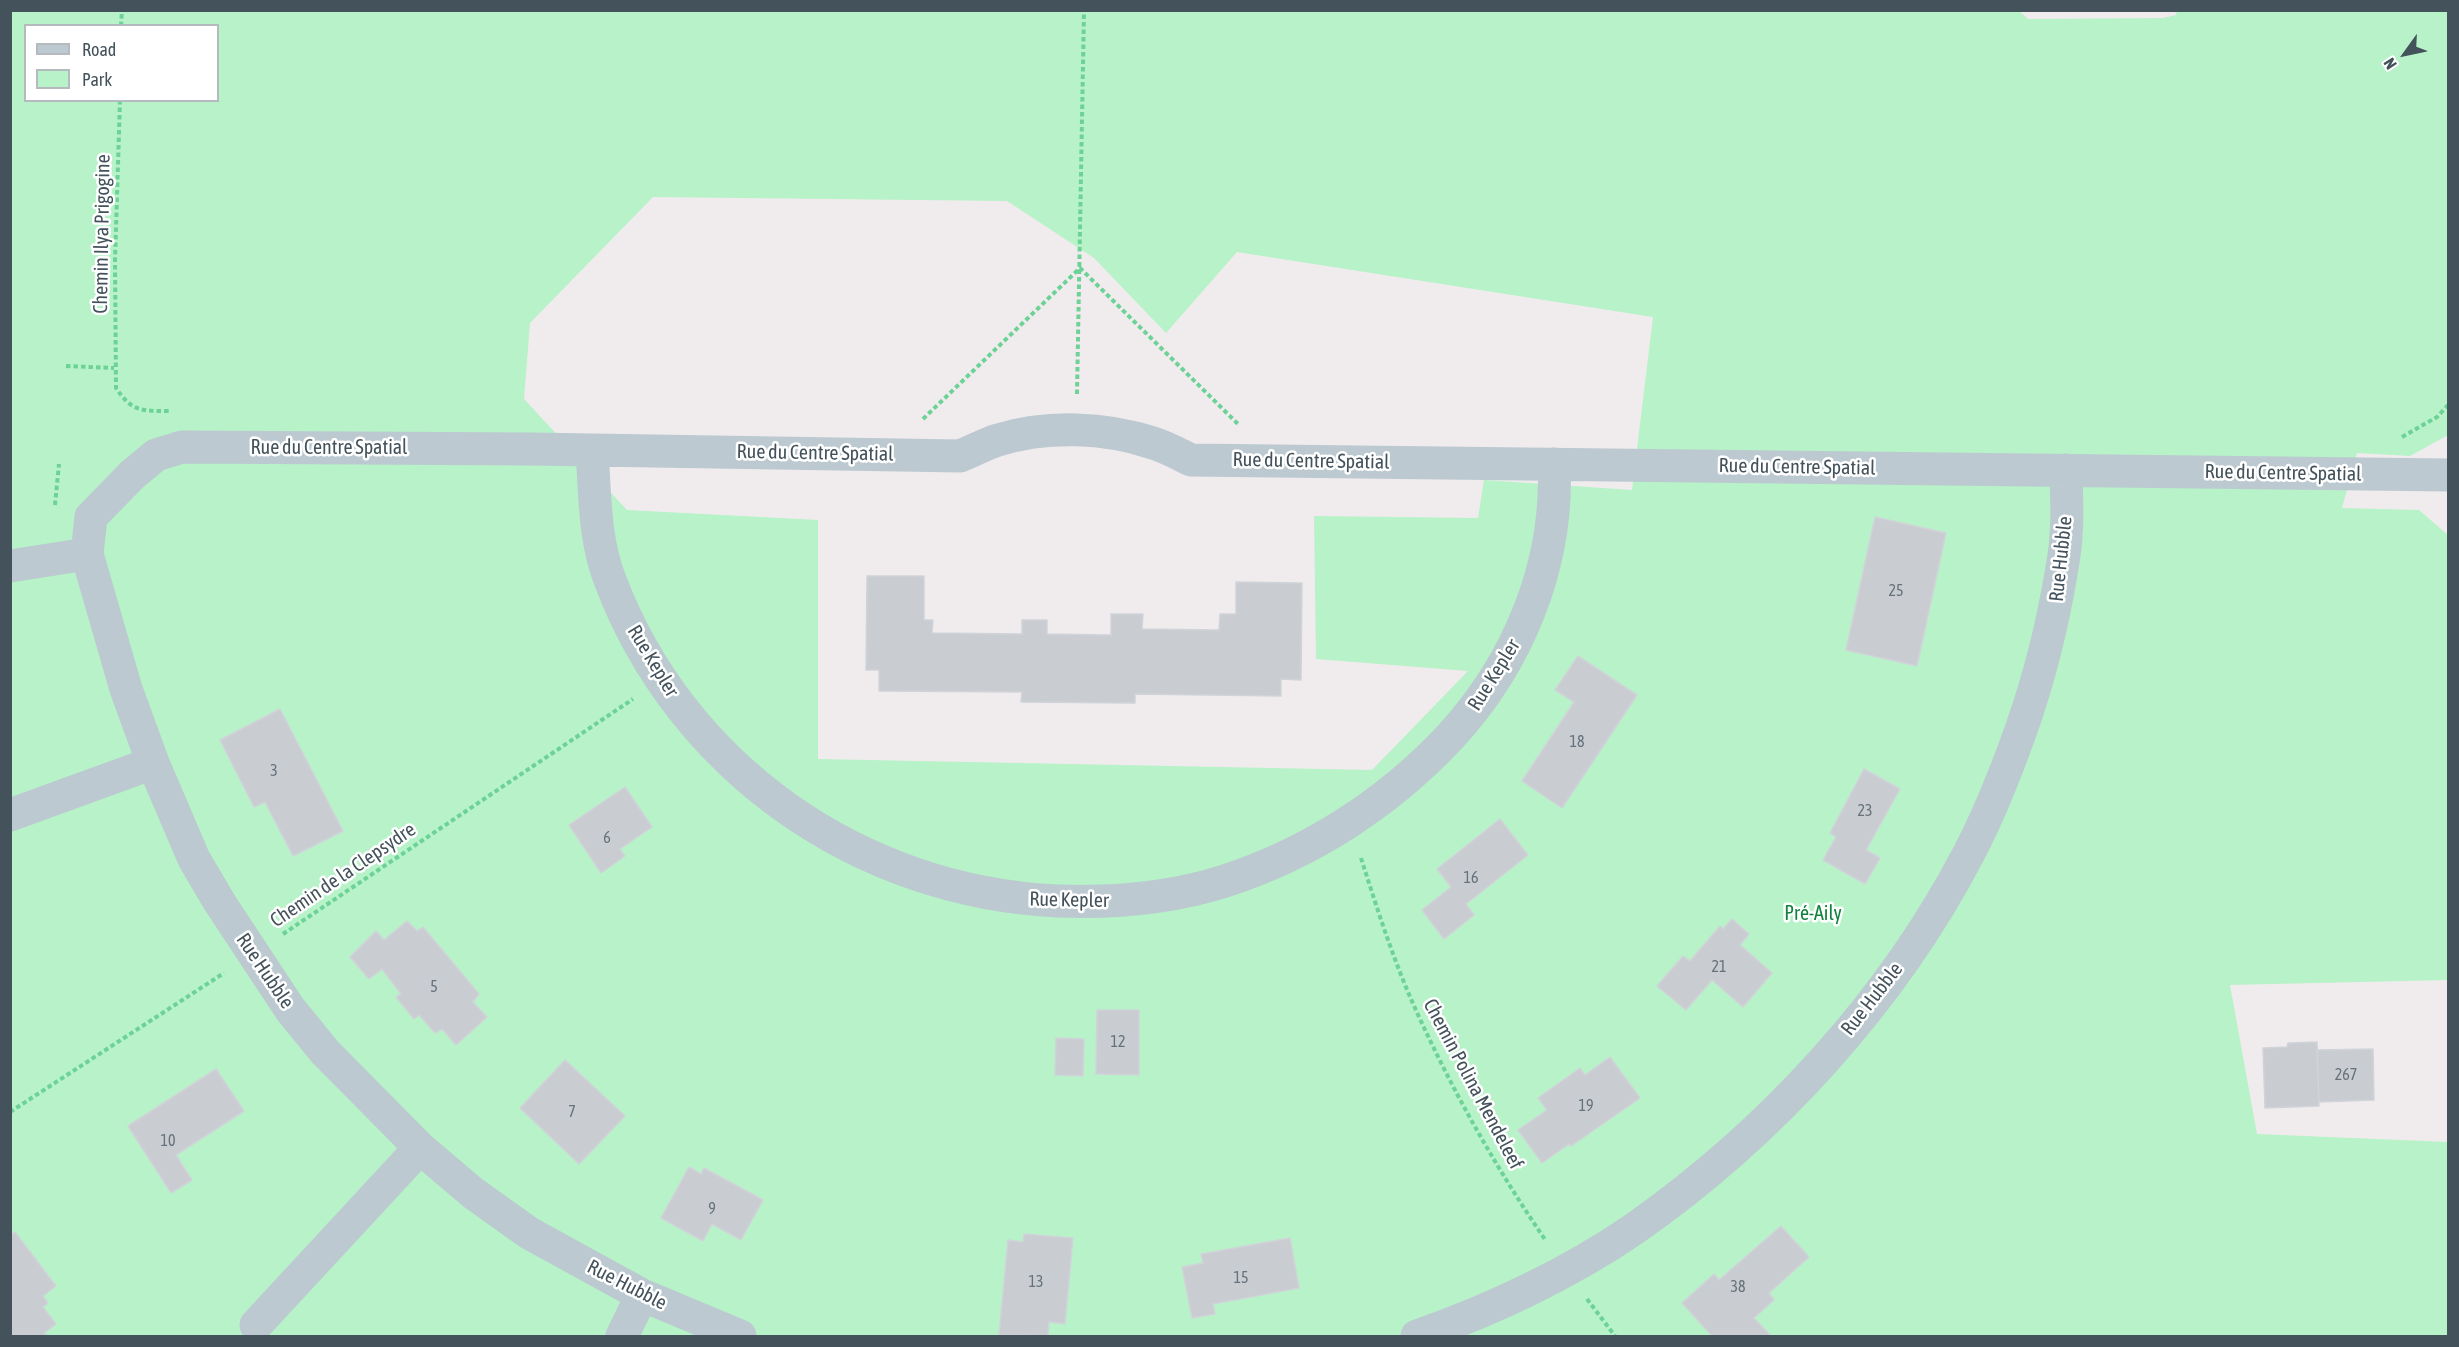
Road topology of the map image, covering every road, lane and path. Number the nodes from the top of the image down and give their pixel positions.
1 (1084, 10) edge
2 (120, 102) edge
3 (1080, 268) junction
4 (66, 366) dead end
5 (922, 421) dead end
6 (1248, 425) dead end
7 (1077, 430) junction
8 (182, 447) joint
9 (592, 450) junction
10 (1554, 464) junction
11 (2066, 470) junction
12 (2448, 475) edge
13 (87, 554) junction
14 (10, 566) edge
15 (661, 680) junction
16 (153, 763) junction
17 (10, 815) edge
18 (1349, 823) junction
19 (253, 954) junction
20 (10, 1112) edge
21 (420, 1148) junction
22 (1566, 1270) junction
23 (642, 1295) junction
24 (256, 1325) dead end
25 (622, 1336) edge
26 (740, 1336) edge
27 (1417, 1336) edge
28 (1615, 1336) edge

1 - 3 path
2 - 4 path, Chemin Ilya Prigogine
3 - 5 path
3 - 6 path
3 - 7 path
7 - 9 street, Rue du Centre Spatial
7 - 10 street, Rue du Centre Spatial
8 - 9 street, Rue du Centre Spatial
8 - 13 street, Rue Hubble
9 - 15 street, Rue Kepler
10 - 11 street, Rue du Centre Spatial
10 - 18 street, Rue Kepler
11 - 12 street, Rue du Centre Spatial
11 - 22 street, Rue Hubble
13 - 14 street
13 - 16 street, Rue Hubble
15 - 18 street, Rue Kepler
15 - 19 path, Chemin de la Clepsydre
16 - 17 street
16 - 19 street, Rue Hubble
18 - 22 path, Chemin Polina Mendeleef
19 - 20 path, Chemin de la Clepsydre
19 - 21 street, Rue Hubble
21 - 23 street, Rue Hubble
21 - 24 street
22 - 27 street, Rue Hubble
22 - 28 path, Chemin Polina Mendeleef
23 - 25 street
23 - 26 street, Rue Hubble

